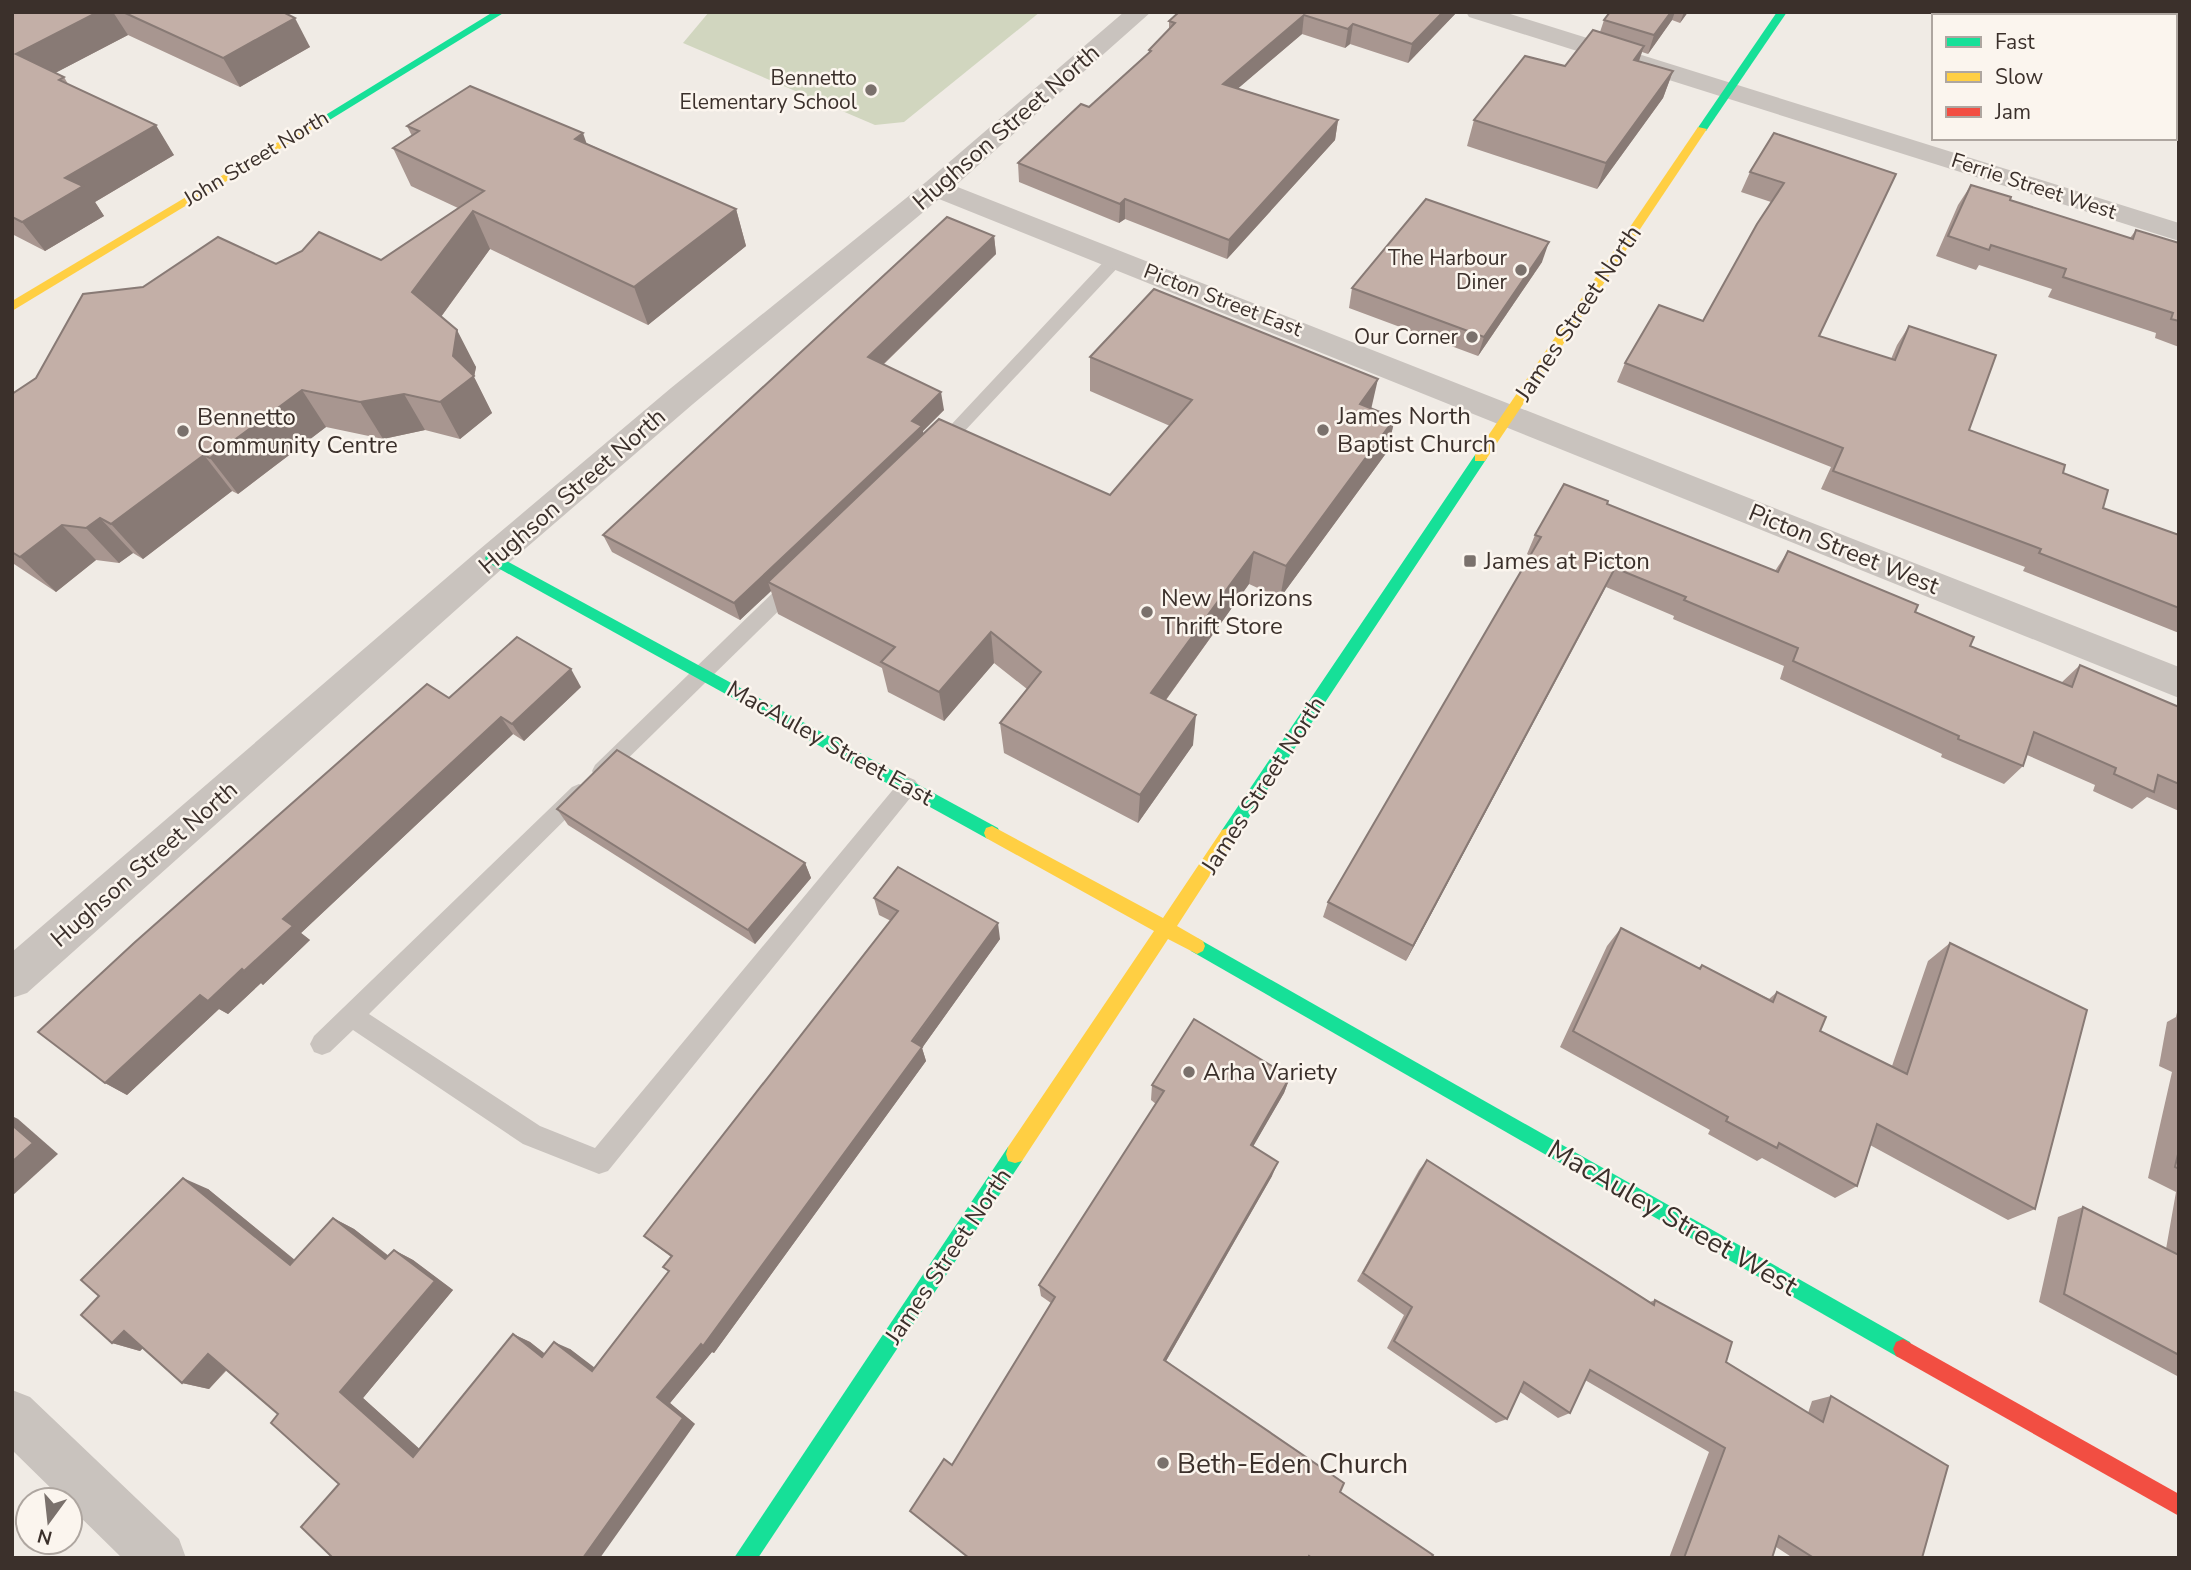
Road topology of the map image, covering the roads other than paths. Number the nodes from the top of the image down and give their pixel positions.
1 (1139, 12) edge
2 (1478, 12) edge
3 (1782, 12) edge
4 (497, 13) edge
5 (1729, 90) junction
6 (936, 188) junction
7 (2179, 232) edge
8 (1116, 258) junction
9 (15, 302) edge
10 (1509, 414) junction
11 (918, 462) edge
12 (492, 558) junction
13 (803, 575) edge
14 (703, 674) junction
15 (2179, 683) edge
16 (908, 786) junction
17 (1167, 929) junction
18 (12, 979) edge
19 (351, 1015) junction
20 (322, 1044) dead end
21 (12, 1415) edge
22 (2179, 1506) edge
23 (160, 1558) edge
24 (745, 1558) edge

1 - 6 street, Hughson Street North
2 - 5 street, Ferrie Street West
3 - 5 main road, James Street North
4 - 9 main road, John Street North
5 - 7 street, Ferrie Street West
5 - 10 main road, James Street North
6 - 8 street, Picton Street East
6 - 12 street, Hughson Street North
8 - 10 street, Picton Street East
8 - 11 lane
10 - 15 street, Picton Street West
10 - 17 main road, James Street North
12 - 14 main road, MacAuley Street East
12 - 18 street, Hughson Street North
13 - 14 lane
14 - 16 main road, MacAuley Street East
14 - 19 lane
16 - 17 main road, MacAuley Street East
16 - 19 lane
17 - 22 main road, MacAuley Street West
17 - 24 main road, James Street North
19 - 20 lane
21 - 23 street

